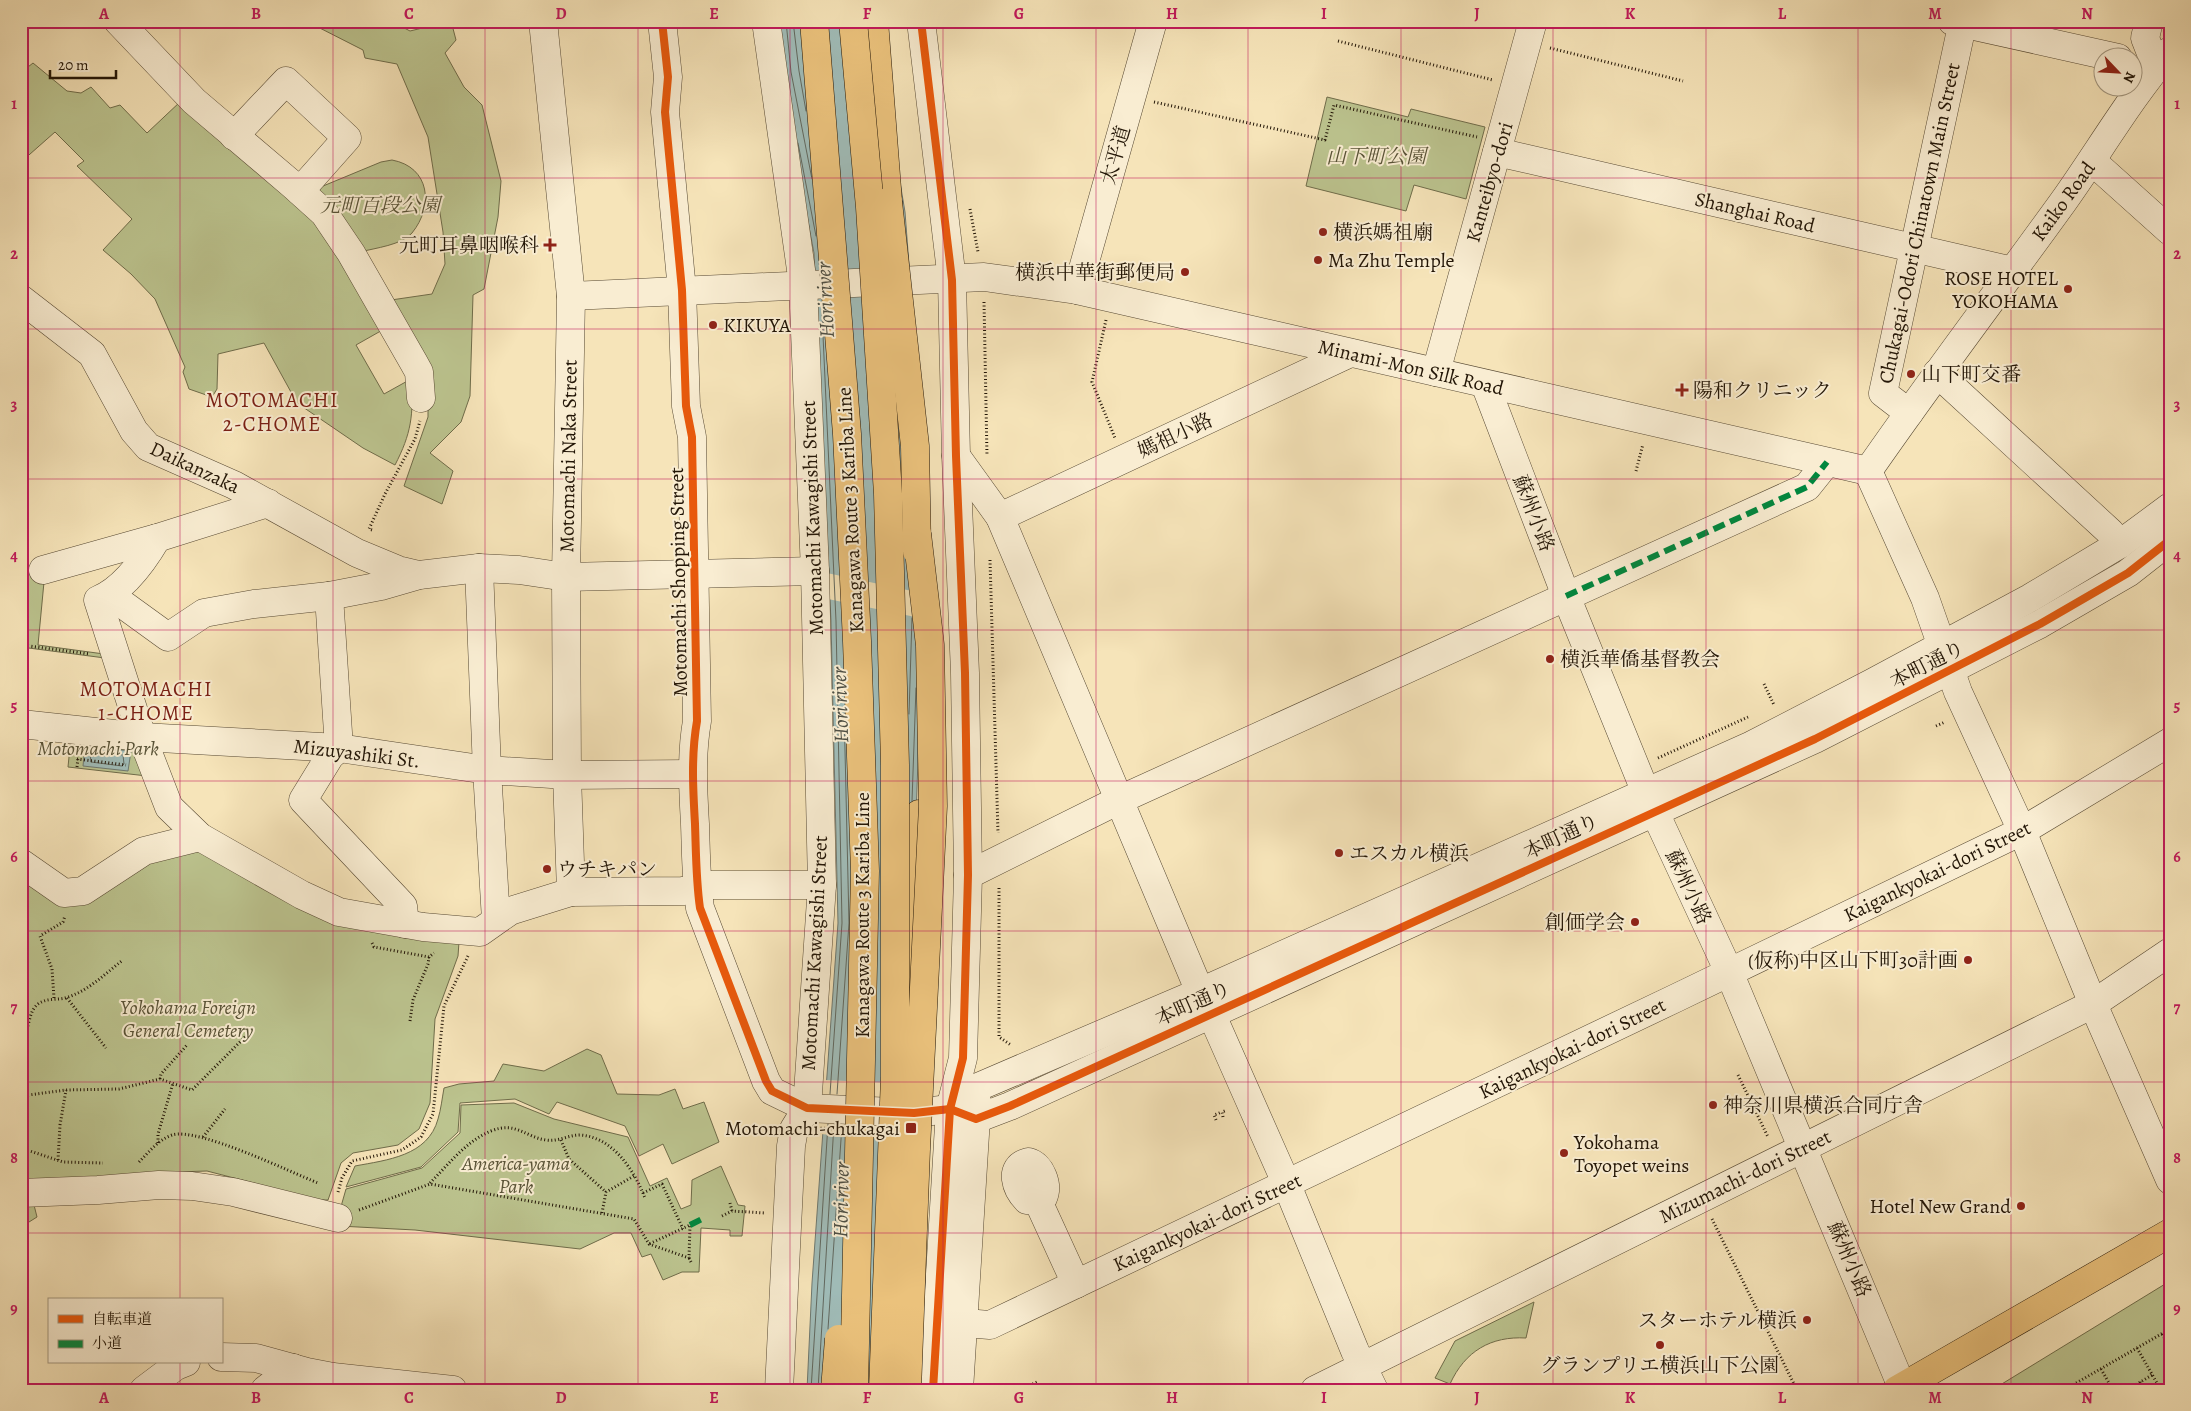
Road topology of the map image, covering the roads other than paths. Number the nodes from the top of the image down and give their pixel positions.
1 (118, 21) edge
2 (543, 21) edge
3 (662, 21) edge
4 (766, 21) edge
5 (814, 21) edge
6 (853, 21) edge
7 (874, 21) edge
8 (921, 21) edge
9 (1153, 21) edge
10 (2149, 21) edge
11 (1959, 22) edge
12 (1530, 32) edge
13 (2094, 53) edge
14 (2153, 59) edge
15 (234, 136) junction
16 (1499, 147) junction
17 (2092, 161) junction
18 (300, 191) junction
19 (2170, 231) edge
20 (1914, 249) junction
21 (2013, 271) junction
22 (952, 280) junction
23 (807, 284) junction
24 (682, 290) junction
25 (1077, 290) junction
26 (571, 296) junction
27 (21, 299) edge
28 (1350, 352) junction
29 (1436, 372) junction
30 (1937, 373) junction
31 (1485, 384) junction
32 (421, 398) road end
33 (1909, 413) junction
34 (956, 456) junction
35 (1827, 462) junction
36 (1868, 471) junction
37 (268, 503) junction
38 (2170, 507) edge
39 (1000, 517) junction
40 (917, 534) junction
41 (157, 538) junction
42 (2170, 540) edge
43 (2120, 544) junction
44 (479, 568) junction
45 (43, 570) dead end
46 (815, 571) junction
47 (694, 574) junction
48 (419, 575) junction
49 (566, 577) junction
50 (329, 596) junction
51 (1566, 596) junction
52 (104, 597) junction
53 (1940, 645) junction
54 (1949, 671) junction
55 (21, 724) edge
56 (142, 737) junction
57 (2170, 742) edge
58 (339, 748) junction
59 (487, 770) junction
60 (692, 774) junction
61 (567, 775) junction
62 (1119, 800) junction
63 (1650, 802) junction
64 (2022, 831) junction
65 (200, 836) junction
66 (21, 863) edge
67 (968, 875) junction
68 (822, 885) junction
69 (697, 889) junction
70 (571, 892) junction
71 (404, 924) junction
72 (488, 926) junction
73 (2170, 952) edge
74 (1729, 972) junction
75 (1205, 1002) junction
76 (2093, 1004) junction
77 (963, 1058) junction
78 (895, 1077) junction
79 (978, 1087) junction
80 (807, 1108) junction
81 (950, 1109) junction
82 (976, 1119) junction
83 (1802, 1148) junction
84 (858, 1156) junction
85 (2170, 1180) edge
86 (1287, 1184) junction
87 (21, 1193) edge
88 (1038, 1201) dead end
89 (333, 1217) road end
90 (2170, 1233) edge
91 (1076, 1284) junction
92 (964, 1323) junction
93 (222, 1357) edge
94 (181, 1364) edge
95 (293, 1368) junction
96 (1368, 1378) edge
97 (1900, 1388) edge
98 (144, 1390) edge
99 (265, 1390) edge
100 (453, 1390) edge
101 (779, 1390) edge
102 (835, 1390) edge
103 (854, 1390) edge
104 (884, 1390) edge
105 (907, 1390) edge
106 (932, 1390) edge
107 (959, 1390) edge
108 (1315, 1390) edge

1 - 15 street
2 - 26 street, Motomachi Naka Street
3 - 24 street, Motomachi Shopping Street
4 - 23 street, Motomachi Kawagishi Street
5 - 84 main road, Kanagawa Route 3 Kariba Line, bridge
6 - 78 main road, Kanagawa Route 3 Kariba Line, bridge
7 - 40 main road, bridge
8 - 22 street
9 - 25 street, 太平道
10 - 14 street
11 - 13 street
11 - 20 street, Chukagai-Odori Chinatown Main Street
12 - 16 street, Kanteibyo-dori
14 - 17 street, Kaiko Road
15 - 18 street
15 - 18 street
16 - 20 street, Shanghai Road
16 - 29 street, Kanteibyo-dori
17 - 19 street
17 - 21 street, Kaiko Road
18 - 32 street
20 - 21 street, Shanghai Road
20 - 33 street, Chukagai-Odori Chinatown Main Street
21 - 30 street, Kaiko Road
22 - 23 street, Minami-Mon Silk Road, bridge
22 - 25 street, Minami-Mon Silk Road
22 - 34 street
23 - 24 street, Minami-Mon Silk Road
23 - 46 street, Motomachi Kawagishi Street
24 - 26 street, Minami-Mon Silk Road
24 - 47 street, Motomachi Shopping Street
25 - 28 street, Minami-Mon Silk Road
26 - 49 street, Motomachi Naka Street
27 - 37 street, Daikanzaka
28 - 29 street, Minami-Mon Silk Road
28 - 39 street, 媽祖小路
29 - 31 street, Minami-Mon Silk Road
30 - 33 street, Kaiko Road
30 - 43 street
31 - 35 street, Minami-Mon Silk Road
31 - 51 street, 蘇州小路
33 - 36 street, Kaiko Road
34 - 39 street
34 - 67 street
35 - 36 street, Minami-Mon Silk Road
35 - 51 street
36 - 53 street
37 - 41 street
37 - 48 street, Daikanzaka
38 - 43 street, 本町通り
39 - 62 street
40 - 78 main road, bridge
40 - 105 main road, bridge
41 - 45 street
41 - 52 street
42 - 54 street, 本町通り
43 - 53 street, 本町通り
44 - 48 street
44 - 49 street
44 - 59 street
46 - 47 street
46 - 68 street, Motomachi Kawagishi Street
47 - 49 street
47 - 60 street, Motomachi Shopping Street
48 - 50 street
49 - 61 street, Motomachi Naka Street
50 - 52 street
50 - 58 street
51 - 62 street
51 - 63 street, 蘇州小路
52 - 56 street
53 - 54 street
53 - 63 street, 本町通り
54 - 63 street, 本町通り
54 - 64 street
55 - 56 street, Mizuyashiki St.
56 - 58 street, Mizuyashiki St.
56 - 65 street
57 - 64 street, Kaigankyokai-dori Street
58 - 59 street, Mizuyashiki St.
58 - 71 street
59 - 61 street, Mizuyashiki St.
59 - 72 street
60 - 61 street, Mizuyashiki St.
60 - 69 street, Motomachi Shopping Street
61 - 70 street, Motomachi Naka Street
62 - 67 street
62 - 75 street
63 - 74 street, 蘇州小路
63 - 75 street, 本町通り
64 - 74 street, Kaigankyokai-dori Street
64 - 76 street
65 - 66 street
65 - 71 street
67 - 77 street
68 - 69 street
68 - 80 street, Motomachi Kawagishi Street
69 - 70 street
69 - 80 street, Motomachi Shopping Street
70 - 72 street
71 - 72 street
73 - 76 street, Mizumachi-dori Street
74 - 83 street, 蘇州小路
74 - 86 street, Kaigankyokai-dori Street
75 - 79 street, 本町通り
75 - 82 street, 本町通り
75 - 86 street
76 - 83 street, Mizumachi-dori Street
76 - 85 street
77 - 79 street
77 - 81 street
78 - 104 main road, Kanagawa Route 3 Kariba Line, bridge
79 - 81 street, 本町通り
79 - 82 street
80 - 81 street, bridge
80 - 101 street
81 - 82 street
81 - 106 street
82 - 92 street
83 - 96 street, Mizumachi-dori Street
83 - 97 street, 蘇州小路
84 - 102 main road, bridge
84 - 103 main road, Kanagawa Route 3 Kariba Line, bridge
86 - 91 street, Kaigankyokai-dori Street
86 - 96 street
87 - 89 street
88 - 91 street
90 - 97 main road
91 - 92 street, Kaigankyokai-dori Street
92 - 107 street
93 - 95 street
94 - 98 street
95 - 99 street
95 - 100 street
96 - 108 street, Mizumachi-dori Street

